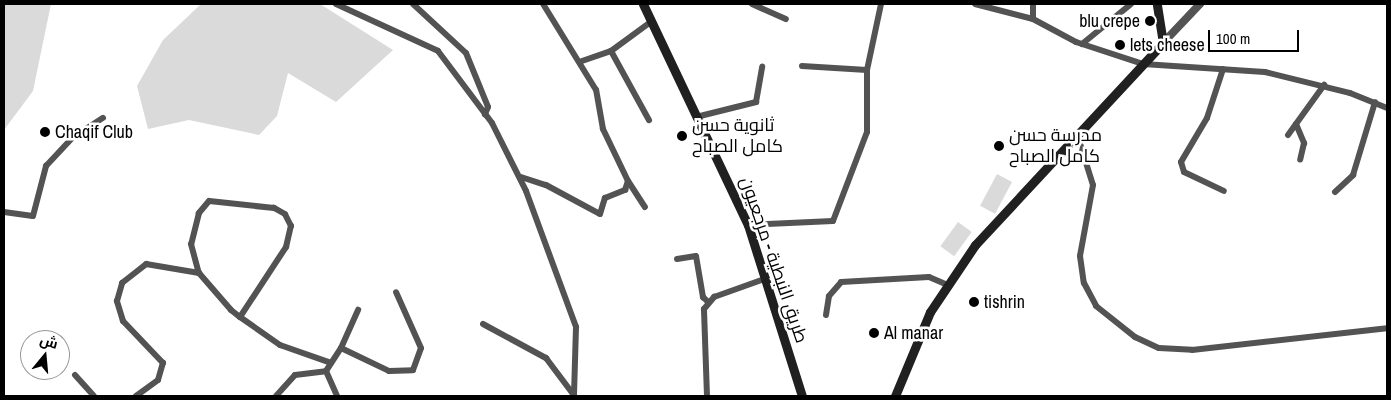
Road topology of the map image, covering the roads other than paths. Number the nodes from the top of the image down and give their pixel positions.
1 (336, 4) edge
2 (413, 4) edge
3 (543, 4) edge
4 (643, 4) edge
5 (752, 4) edge
6 (881, 4) edge
7 (975, 4) edge
8 (1033, 4) edge
9 (1131, 4) edge
10 (1156, 4) edge
11 (1200, 4) edge
12 (786, 18) dead end
13 (1033, 19) junction
14 (652, 22) junction
15 (1082, 44) junction
16 (1163, 44) junction
17 (612, 50) junction
18 (582, 61) junction
19 (1143, 64) junction
20 (802, 66) dead end
21 (762, 67) dead end
22 (1223, 69) junction
23 (867, 70) junction
24 (1324, 85) junction
25 (1375, 102) junction
26 (1387, 108) edge
27 (486, 114) junction
28 (700, 116) junction
29 (103, 118) dead end
30 (649, 120) dead end
31 (1296, 124) junction
32 (1076, 134) junction
33 (1288, 135) dead end
34 (1300, 160) dead end
35 (521, 178) junction
36 (628, 181) junction
37 (1224, 191) dead end
38 (1336, 192) dead end
39 (645, 208) dead end
40 (4, 212) edge
41 (748, 225) junction
42 (677, 259) dead end
43 (199, 273) junction
44 (767, 278) junction
45 (948, 285) junction
46 (396, 292) dead end
47 (708, 302) junction
48 (358, 310) dead end
49 (826, 315) dead end
50 (240, 317) junction
51 (482, 324) dead end
52 (1387, 328) edge
53 (341, 348) junction
54 (331, 363) junction
55 (326, 371) junction
56 (75, 375) dead end
57 (94, 396) edge
58 (136, 396) edge
59 (276, 396) edge
60 (337, 396) edge
61 (574, 396) edge
62 (707, 396) edge
63 (802, 396) edge
64 (894, 396) edge

1 - 27 street
2 - 27 street
3 - 18 street
4 - 14 main road, طريق النبطية - مرجعيون
5 - 12 street
6 - 23 street
7 - 13 street
8 - 13 street
9 - 15 street
10 - 16 main road
11 - 16 street
13 - 15 street
14 - 17 street
14 - 28 main road, طريق النبطية - مرجعيون
15 - 19 street
16 - 19 main road
17 - 18 street
17 - 30 street
18 - 36 street
19 - 22 street
19 - 32 main road
20 - 23 street
21 - 28 street
22 - 24 street
22 - 37 street
23 - 41 street
24 - 25 street
24 - 31 street
25 - 26 street
25 - 38 street
27 - 35 street
28 - 41 main road, طريق النبطية - مرجعيون
29 - 40 street
31 - 33 street
31 - 34 street
32 - 45 main road
32 - 52 street
35 - 36 street
35 - 61 street
36 - 39 street
41 - 44 main road, طريق النبطية - مرجعيون
42 - 47 street
43 - 50 street
43 - 50 street
43 - 58 street
44 - 47 street
44 - 63 main road, طريق النبطية - مرجعيون
45 - 49 street
45 - 64 main road
46 - 53 street
47 - 62 street
48 - 53 street
50 - 54 street
51 - 61 street
53 - 54 street
54 - 55 street
55 - 59 street
55 - 60 street
56 - 57 street

